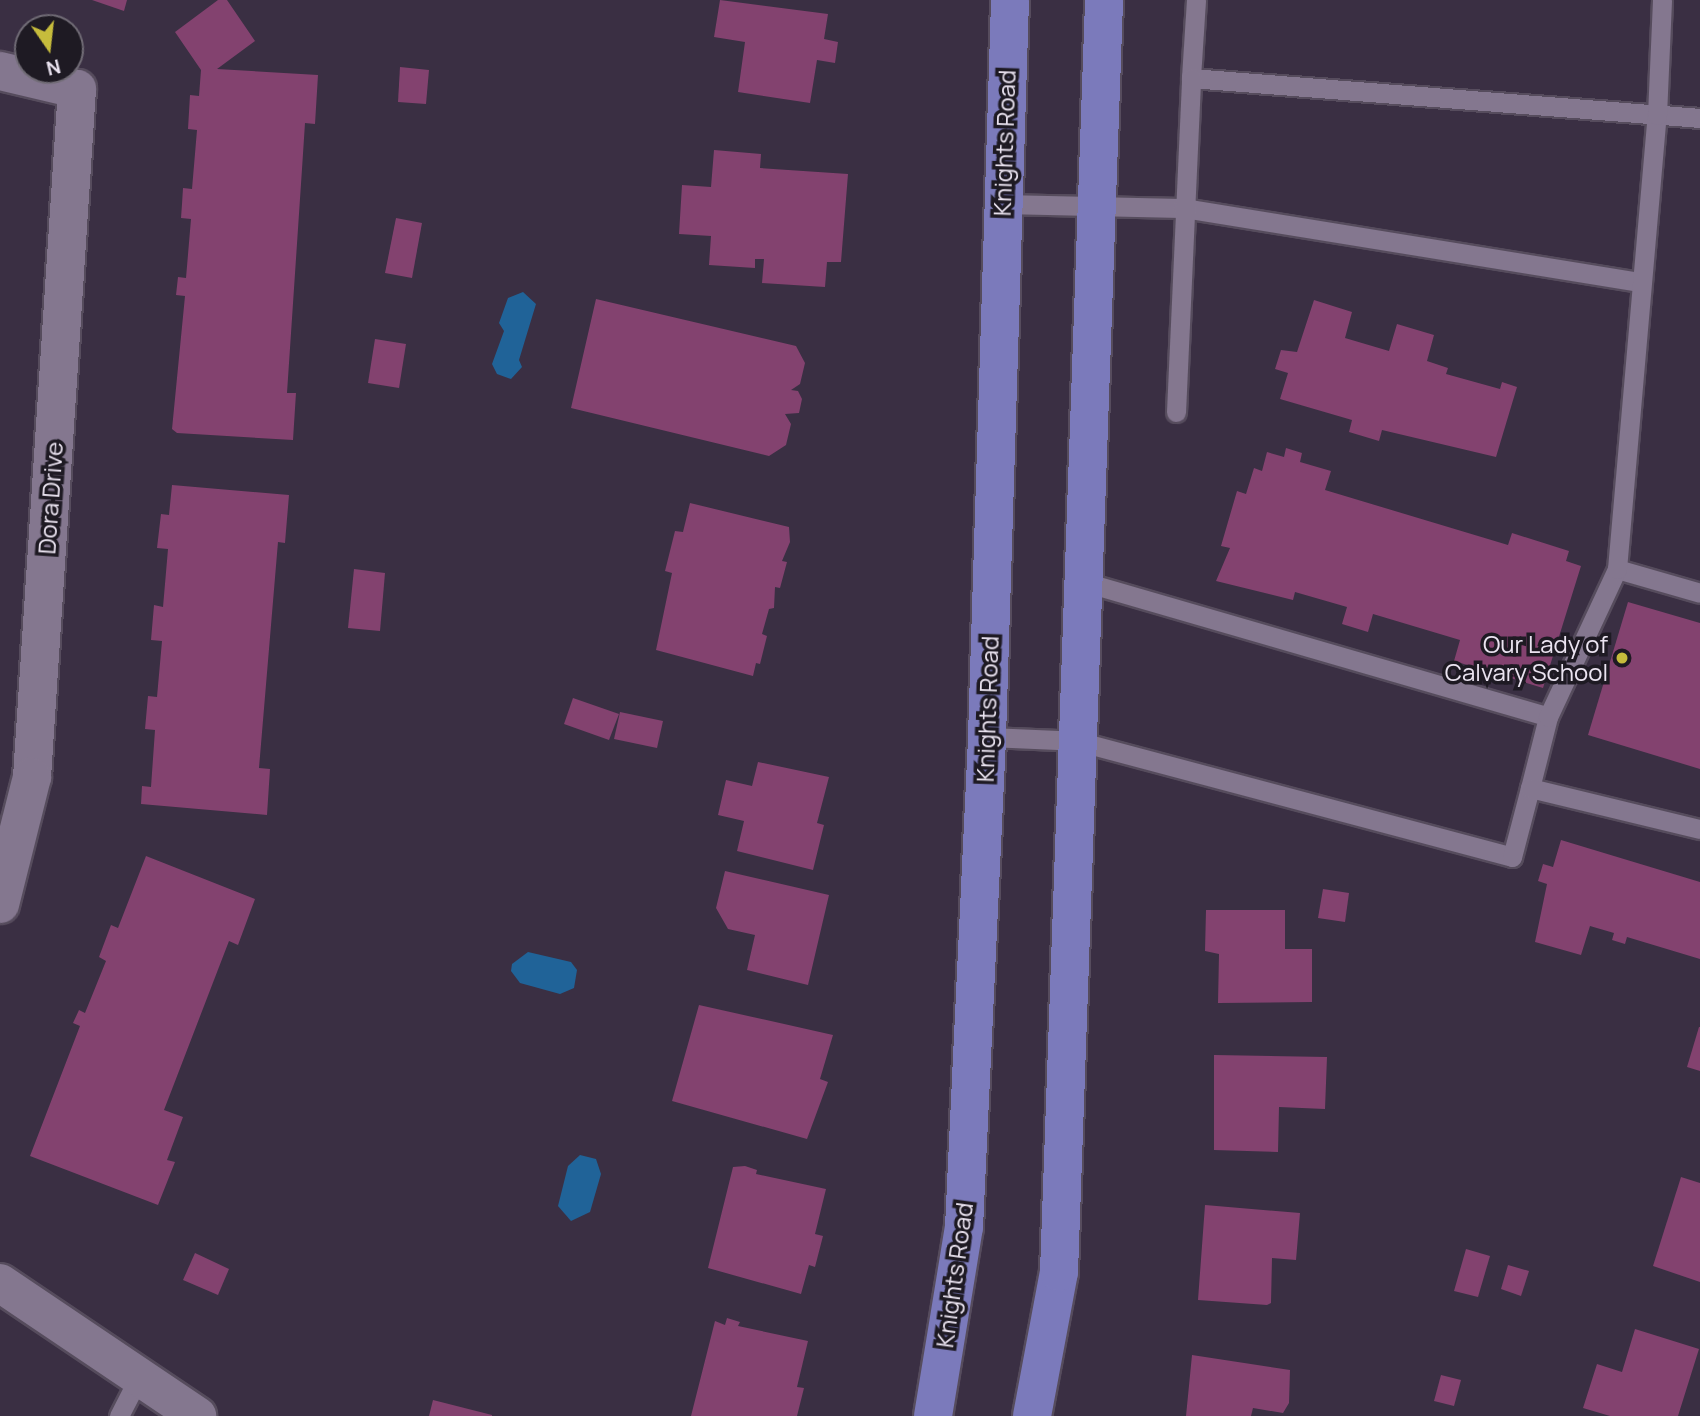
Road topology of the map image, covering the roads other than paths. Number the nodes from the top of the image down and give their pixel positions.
1 (1010, 0) edge
2 (1104, 0) edge
3 (1196, 0) edge
4 (1662, 0) edge
5 (0, 71) edge
6 (1191, 78) junction
7 (1657, 115) junction
8 (1700, 118) edge
9 (1002, 204) junction
10 (1096, 204) junction
11 (1183, 208) junction
12 (1640, 282) junction
13 (1176, 412) dead end
14 (1617, 569) junction
15 (1081, 581) junction
16 (1700, 593) edge
17 (1548, 717) junction
18 (987, 737) junction
19 (1077, 741) junction
20 (1530, 788) junction
21 (1700, 829) edge
22 (0, 904) edge
23 (0, 1283) edge
24 (139, 1377) junction
25 (119, 1416) edge
26 (197, 1416) edge
27 (933, 1416) edge
28 (1032, 1416) edge

1 - 9 main road, Knights Road
2 - 10 main road
3 - 6 lane
4 - 7 lane
5 - 22 street, Dora Drive
6 - 7 lane
6 - 11 lane
7 - 8 lane
7 - 12 lane
9 - 10 lane
9 - 18 main road, Knights Road
10 - 11 lane
10 - 15 main road
11 - 12 lane
11 - 13 lane
12 - 14 lane
14 - 16 lane
14 - 17 lane
15 - 17 lane
15 - 19 main road
17 - 20 lane
18 - 19 lane
18 - 27 main road, Knights Road
19 - 20 lane
19 - 28 main road
20 - 21 lane
23 - 24 street
24 - 25 lane
24 - 26 street

